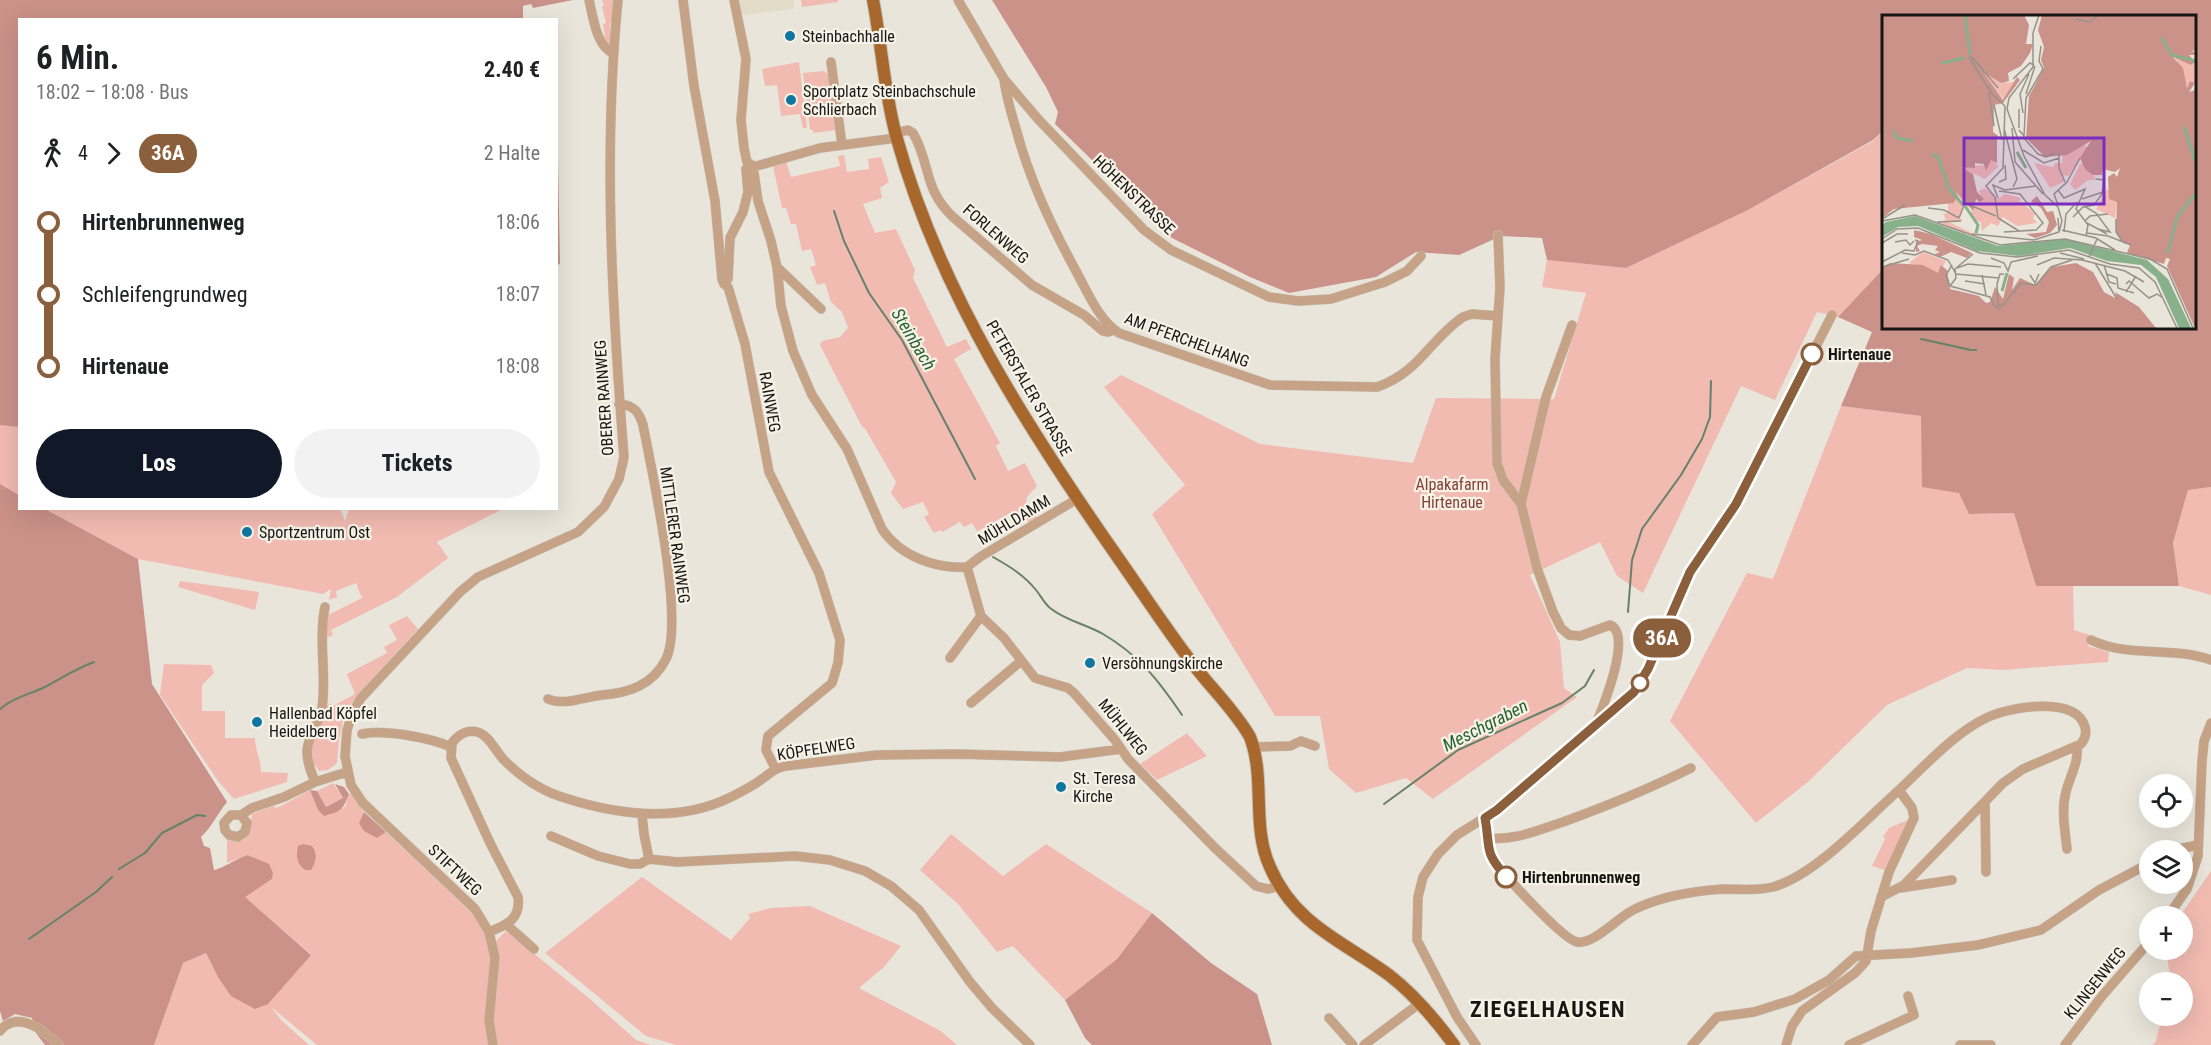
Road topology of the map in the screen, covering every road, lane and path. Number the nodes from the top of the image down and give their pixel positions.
1 (589, 0) edge
2 (618, 0) edge
3 (683, 0) edge
4 (734, 0) edge
5 (873, 0) edge
6 (958, 0) edge
7 (613, 53) junction
8 (831, 62) dead end
9 (1004, 79) junction
10 (896, 135) junction
11 (842, 146) junction
12 (753, 166) junction
13 (1498, 235) dead end
14 (1421, 256) dead end
15 (777, 267) junction
16 (728, 287) junction
17 (821, 309) dead end
18 (1832, 315) dead end
19 (1498, 316) junction
20 (1572, 325) dead end
21 (1114, 330) junction
22 (620, 404) junction
23 (1077, 499) junction
24 (1521, 504) junction
25 (967, 567) junction
26 (324, 607) dead end
27 (981, 616) junction
28 (2091, 640) dead end
29 (950, 658) dead end
30 (2211, 660) edge
31 (1021, 661) junction
32 (548, 699) dead end
33 (970, 703) dead end
34 (2211, 723) edge
35 (1594, 726) junction
36 (362, 734) dead end
37 (1315, 746) dead end
38 (2077, 746) junction
39 (451, 747) junction
40 (1254, 747) junction
41 (1121, 749) junction
42 (775, 768) junction
43 (1691, 768) dead end
44 (347, 772) junction
45 (315, 782) junction
46 (1899, 790) junction
47 (1984, 803) junction
48 (241, 815) dead end
49 (642, 815) junction
50 (1485, 818) junction
51 (551, 836) dead end
52 (1487, 838) junction
53 (2198, 845) junction
54 (2193, 846) edge
55 (2067, 849) dead end
56 (649, 859) junction
57 (2139, 869) edge
58 (1986, 872) dead end
59 (1952, 880) dead end
60 (1903, 885) junction
61 (1280, 886) junction
62 (1881, 897) junction
63 (2175, 906) edge
64 (507, 925) junction
65 (489, 932) junction
66 (534, 948) dead end
67 (2139, 954) edge
68 (1868, 956) junction
69 (1908, 996) dead end
70 (1420, 1003) junction
71 (1329, 1018) dead end
72 (0, 1031) edge
73 (59, 1045) edge
74 (493, 1045) edge
75 (1030, 1045) edge
76 (1353, 1045) edge
77 (1364, 1045) edge
78 (1454, 1045) edge
79 (1476, 1045) edge
80 (1692, 1045) edge
81 (1786, 1045) edge
82 (1849, 1045) edge
83 (1960, 1045) edge
84 (1991, 1045) edge
85 (2065, 1045) edge

1 - 7 street
2 - 7 street, OBERER RAINWEG
3 - 16 street, RAINWEG
4 - 12 street
5 - 10 main road, PETERSTALER STRASSE
6 - 9 street, HÖHENSTRASSE
7 - 22 street, OBERER RAINWEG
8 - 11 street
9 - 14 street, HÖHENSTRASSE
9 - 21 street, AM PFERCHELHANG
10 - 11 street
10 - 21 street, FORLENWEG
10 - 23 main road, PETERSTALER STRASSE
11 - 12 street
12 - 15 street
12 - 16 street
13 - 19 street
15 - 17 street
15 - 25 street
16 - 42 street, RAINWEG
18 - 35 street
19 - 21 street, AM PFERCHELHANG
19 - 24 street
20 - 24 street
22 - 32 street, MITTLERER RAINWEG
22 - 44 street, OBERER RAINWEG
23 - 25 street, MÜHLDAMM
23 - 40 main road, PETERSTALER STRASSE
24 - 35 street
25 - 27 street
26 - 45 street
27 - 29 street
27 - 31 street, MÜHLWEG
28 - 30 street
31 - 33 street
31 - 41 street, MÜHLWEG
34 - 53 street
35 - 50 street
36 - 39 street
37 - 40 street
38 - 46 street
38 - 47 street
38 - 55 street
39 - 49 street, KÖPFELWEG
39 - 64 street
40 - 61 main road, PETERSTALER STRASSE
41 - 42 street, KÖPFELWEG
41 - 61 street, MÜHLWEG
42 - 49 street, KÖPFELWEG
43 - 52 street
44 - 45 street
44 - 65 street, STIFTWEG
45 - 48 street
46 - 52 street
46 - 62 street
47 - 58 street
47 - 60 street
49 - 56 street
50 - 52 street
50 - 79 street
51 - 56 street
53 - 54 street
53 - 63 street
56 - 75 street
57 - 68 street
59 - 60 street
60 - 62 street
61 - 70 main road, PETERSTALER STRASSE
62 - 68 street
64 - 65 street
64 - 66 street
65 - 74 street, STIFTWEG
67 - 85 street, KLINGENWEG
68 - 80 street
68 - 81 street
69 - 82 street
70 - 77 street
70 - 78 main road, PETERSTALER STRASSE
71 - 76 street
72 - 73 street
83 - 84 street

